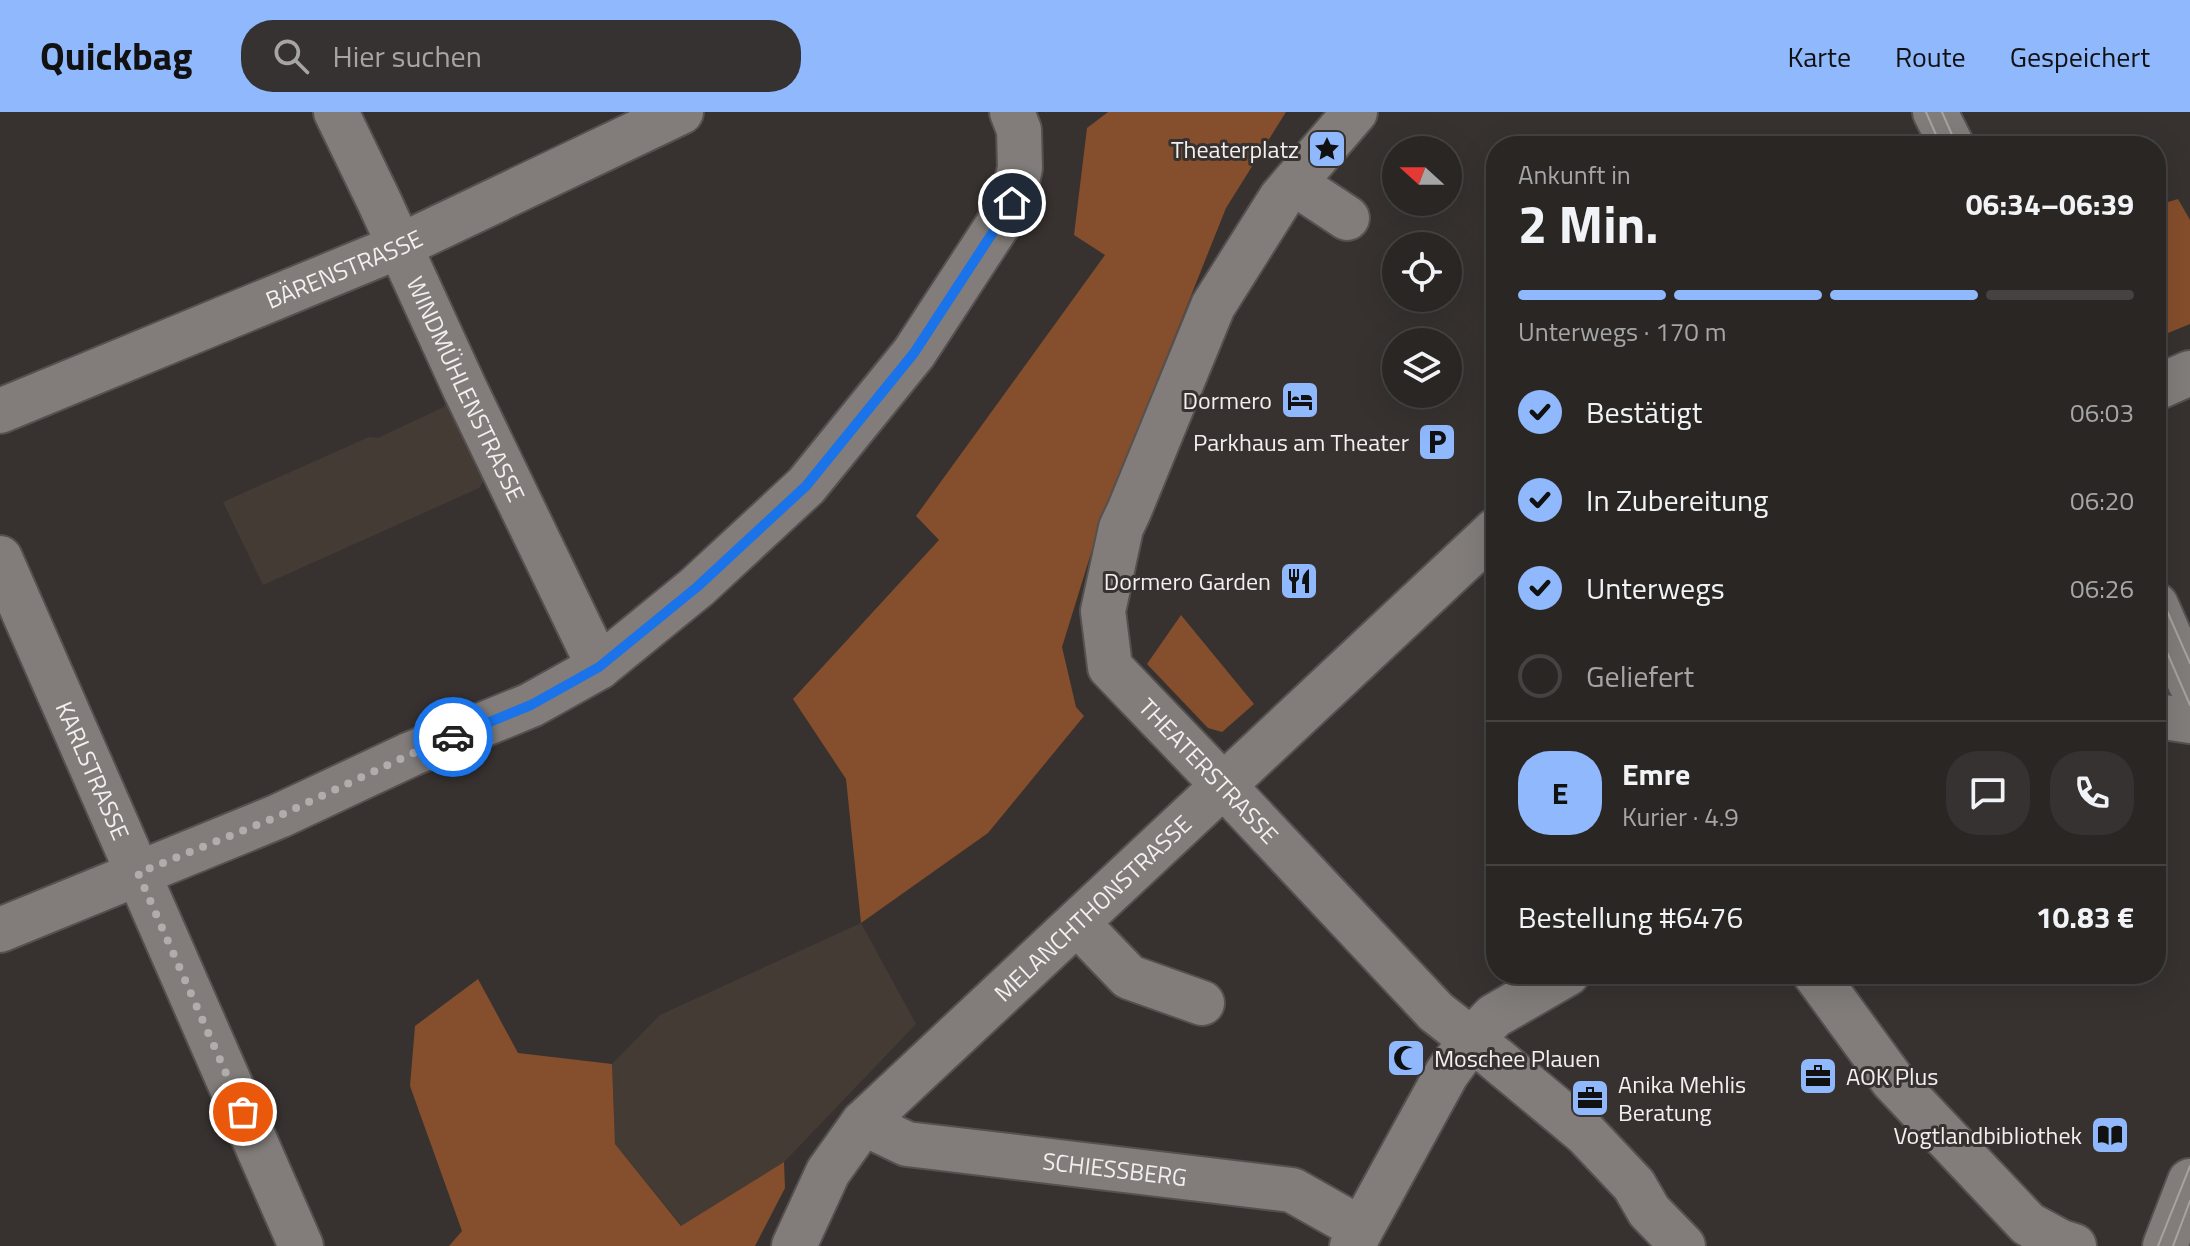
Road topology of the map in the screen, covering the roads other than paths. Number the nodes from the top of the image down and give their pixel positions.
1 (336, 112) edge
2 (681, 112) edge
3 (1012, 112) edge
4 (1355, 112) edge
5 (1935, 112) edge
6 (1947, 136) edge
7 (1294, 183) junction
8 (1347, 218) dead end
9 (400, 246) junction
10 (2190, 373) edge
11 (2166, 384) edge
12 (0, 411) edge
13 (1486, 539) edge
14 (0, 558) edge
15 (2166, 628) edge
16 (599, 667) junction
17 (2189, 680) edge
18 (2166, 717) edge
19 (2190, 721) edge
20 (1223, 785) junction
21 (138, 873) junction
22 (1077, 923) junction
23 (0, 930) edge
24 (1550, 984) edge
25 (1822, 984) edge
26 (1202, 1003) dead end
27 (1471, 1040) junction
28 (863, 1123) junction
29 (2190, 1181) edge
30 (1356, 1237) edge
31 (301, 1246) edge
32 (794, 1246) edge
33 (1683, 1246) edge
34 (2074, 1246) edge
35 (2165, 1246) edge

1 - 9 street, WINDMÜHLENSTRASSE
2 - 9 street, BÄRENSTRASSE
3 - 16 street
4 - 7 street
5 - 6 street
7 - 8 street
7 - 20 street, THEATERSTRASSE
9 - 12 street, BÄRENSTRASSE
9 - 16 street, WINDMÜHLENSTRASSE
10 - 11 street
13 - 20 street, MELANCHTHONSTRASSE
14 - 21 street, KARLSTRASSE
15 - 17 street
16 - 21 street
18 - 19 street
20 - 22 street, MELANCHTHONSTRASSE
20 - 27 street, THEATERSTRASSE
21 - 23 street
21 - 31 street, KARLSTRASSE
22 - 26 street
22 - 28 street, MELANCHTHONSTRASSE
24 - 27 street
25 - 34 street
27 - 30 street
27 - 33 street, THEATERSTRASSE
28 - 30 street, SCHIESSBERG
28 - 32 street, MELANCHTHONSTRASSE
29 - 35 street

